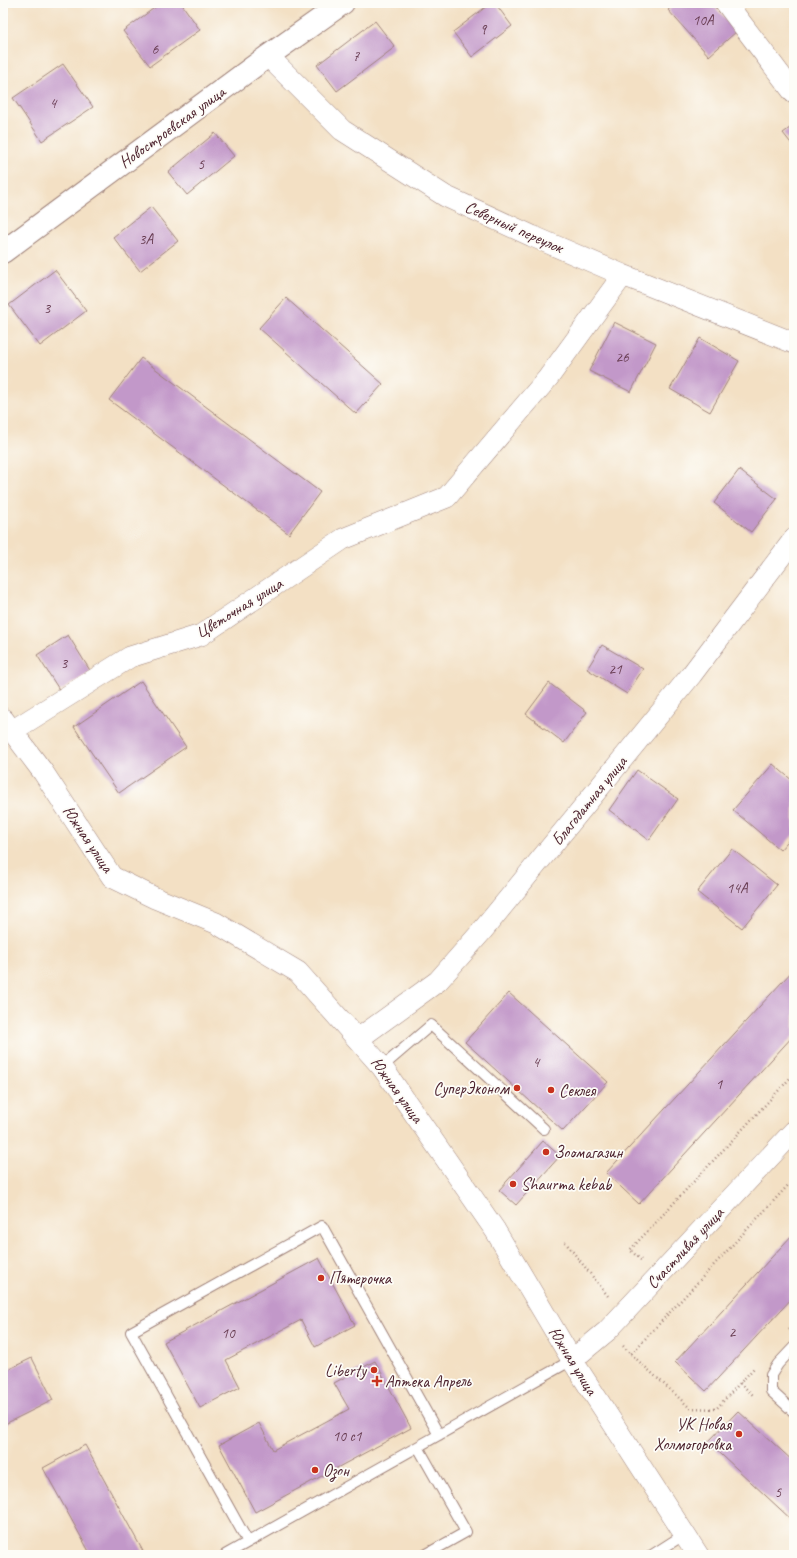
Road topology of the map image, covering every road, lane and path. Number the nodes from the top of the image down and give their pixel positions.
1 (342, 3) edge
2 (726, 3) edge
3 (268, 56) junction
4 (794, 93) edge
5 (3, 252) edge
6 (623, 274) junction
7 (794, 343) edge
8 (794, 539) edge
9 (7, 725) edge
10 (358, 1039) junction
11 (382, 1067) junction
12 (794, 1074) edge
13 (544, 1129) dead end
14 (794, 1131) edge
15 (794, 1179) edge
16 (565, 1242) dead end
17 (646, 1264) dead end
18 (611, 1300) dead end
19 (607, 1331) junction
20 (794, 1346) edge
21 (631, 1354) junction
22 (572, 1360) junction
23 (740, 1383) dead end
24 (794, 1412) edge
25 (439, 1435) junction
26 (418, 1447) junction
27 (685, 1534) junction
28 (248, 1542) junction
29 (224, 1555) edge
30 (425, 1555) edge
31 (652, 1555) edge
32 (698, 1555) edge

1 - 3 main road, Новостроевская улица
2 - 4 street
3 - 5 main road, Новостроевская улица
3 - 6 street, Северный переулок
6 - 7 street, Северный переулок
6 - 9 street, Цветочная улица
8 - 10 street, Благодатная улица
9 - 10 street, Южная улица
10 - 11 street, Южная улица
11 - 13 lane
11 - 22 street, Южная улица
12 - 17 path
14 - 19 street, Счастливая улица
15 - 21 path
16 - 18 path
19 - 21 path
19 - 22 street, Счастливая улица
20 - 24 lane
21 - 23 path
22 - 25 lane
22 - 27 street, Южная улица
25 - 26 lane
25 - 28 lane
26 - 28 lane
26 - 30 lane
27 - 31 lane
27 - 32 street, Южная улица
28 - 29 lane

